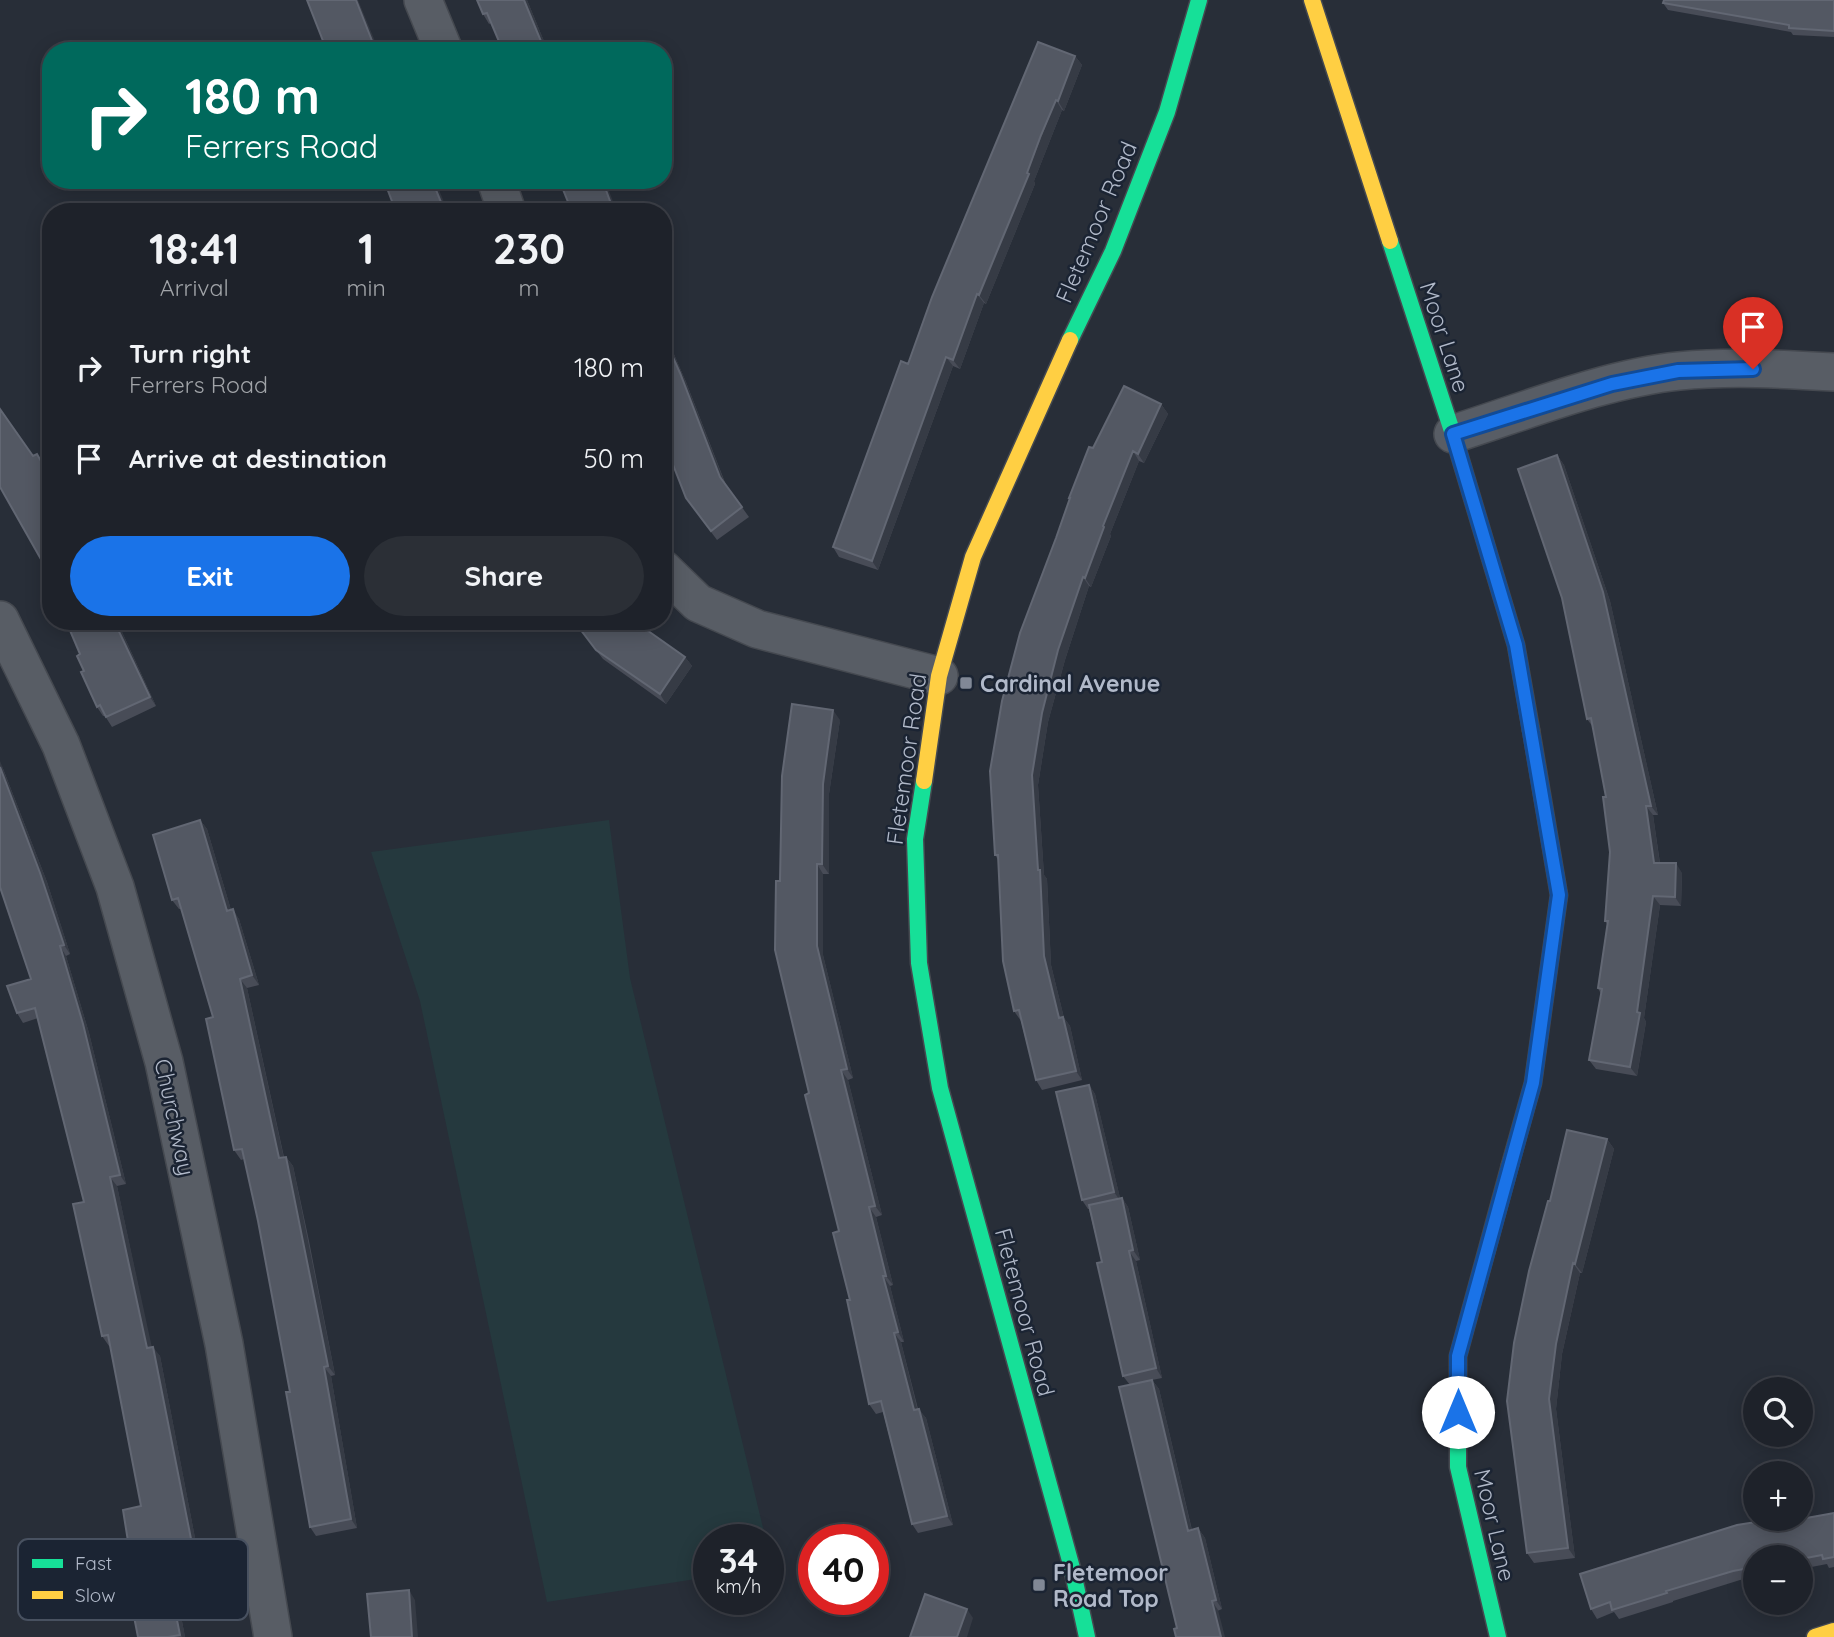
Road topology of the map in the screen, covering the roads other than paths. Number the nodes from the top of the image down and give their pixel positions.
1 (423, 0) edge
2 (1199, 0) edge
3 (1312, 0) edge
4 (440, 42) edge
5 (1834, 372) edge
6 (1453, 434) junction
7 (672, 578) edge
8 (0, 620) edge
9 (939, 676) junction
10 (1834, 1631) edge
11 (273, 1637) edge
12 (1087, 1637) edge
13 (1499, 1637) edge
14 (1815, 1637) edge

1 - 4 street
2 - 9 street, Fletemoor Road
3 - 6 street, Moor Lane
5 - 6 street
6 - 13 street, Moor Lane
7 - 9 street
8 - 11 street, Churchway
9 - 12 street, Fletemoor Road
10 - 14 street

